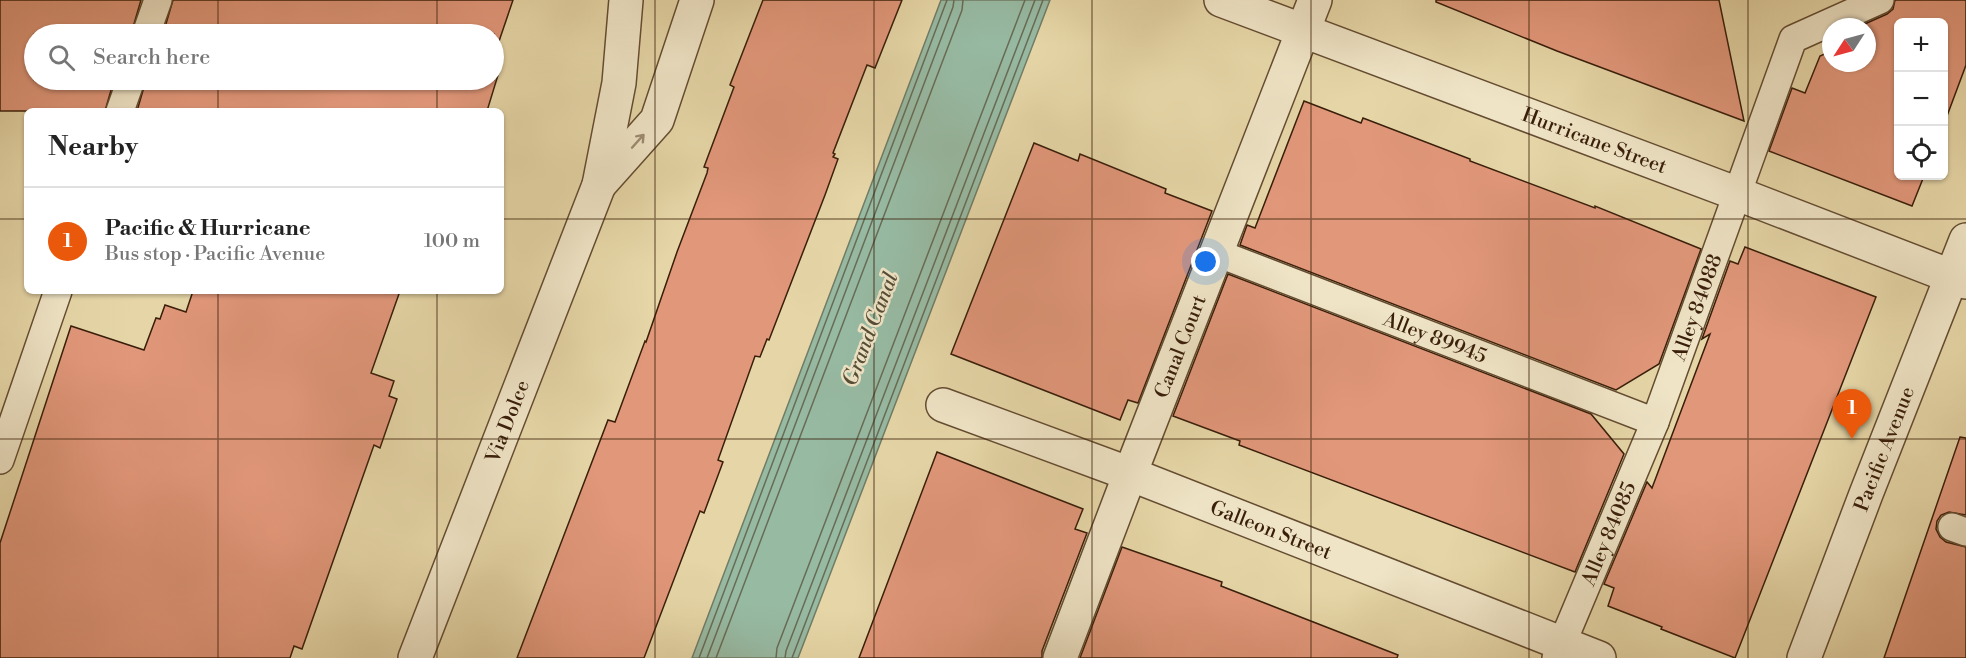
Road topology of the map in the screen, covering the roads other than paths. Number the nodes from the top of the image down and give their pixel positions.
1 (158, 0) edge
2 (626, 0) edge
3 (697, 0) edge
4 (1221, 0) edge
5 (1315, 0) edge
6 (1880, 0) edge
7 (150, 24) edge
8 (1303, 30) junction
9 (127, 90) edge
10 (121, 108) edge
11 (598, 184) junction
12 (1738, 194) junction
13 (1966, 240) edge
14 (1217, 253) junction
15 (1959, 280) edge
16 (57, 294) edge
17 (943, 405) dead end
18 (1655, 422) junction
19 (0, 460) edge
20 (1130, 474) junction
21 (1558, 651) edge
22 (415, 658) edge
23 (1060, 658) edge
24 (1599, 658) edge
25 (1804, 658) edge

1 - 7 lane
2 - 11 street, Via Dolce
11 -> 3 street, Via Dolce
4 - 8 street, Hurricane Street
5 - 8 street, Canal Court
6 - 12 lane, Alley 84088
8 - 12 street, Hurricane Street
8 - 14 street, Canal Court
9 - 10 lane
11 - 22 street, Via Dolce
12 - 15 street, Hurricane Street
12 - 18 lane, Alley 84088
13 - 15 street, Pacific Avenue
14 - 18 lane, Alley 89945
14 - 20 street, Canal Court
15 - 25 street, Pacific Avenue
16 - 19 lane
17 - 20 street, Galleon Street
18 - 21 lane, Alley 84085
20 - 21 street, Galleon Street
20 - 23 street, Canal Court
21 - 24 street, Galleon Street

